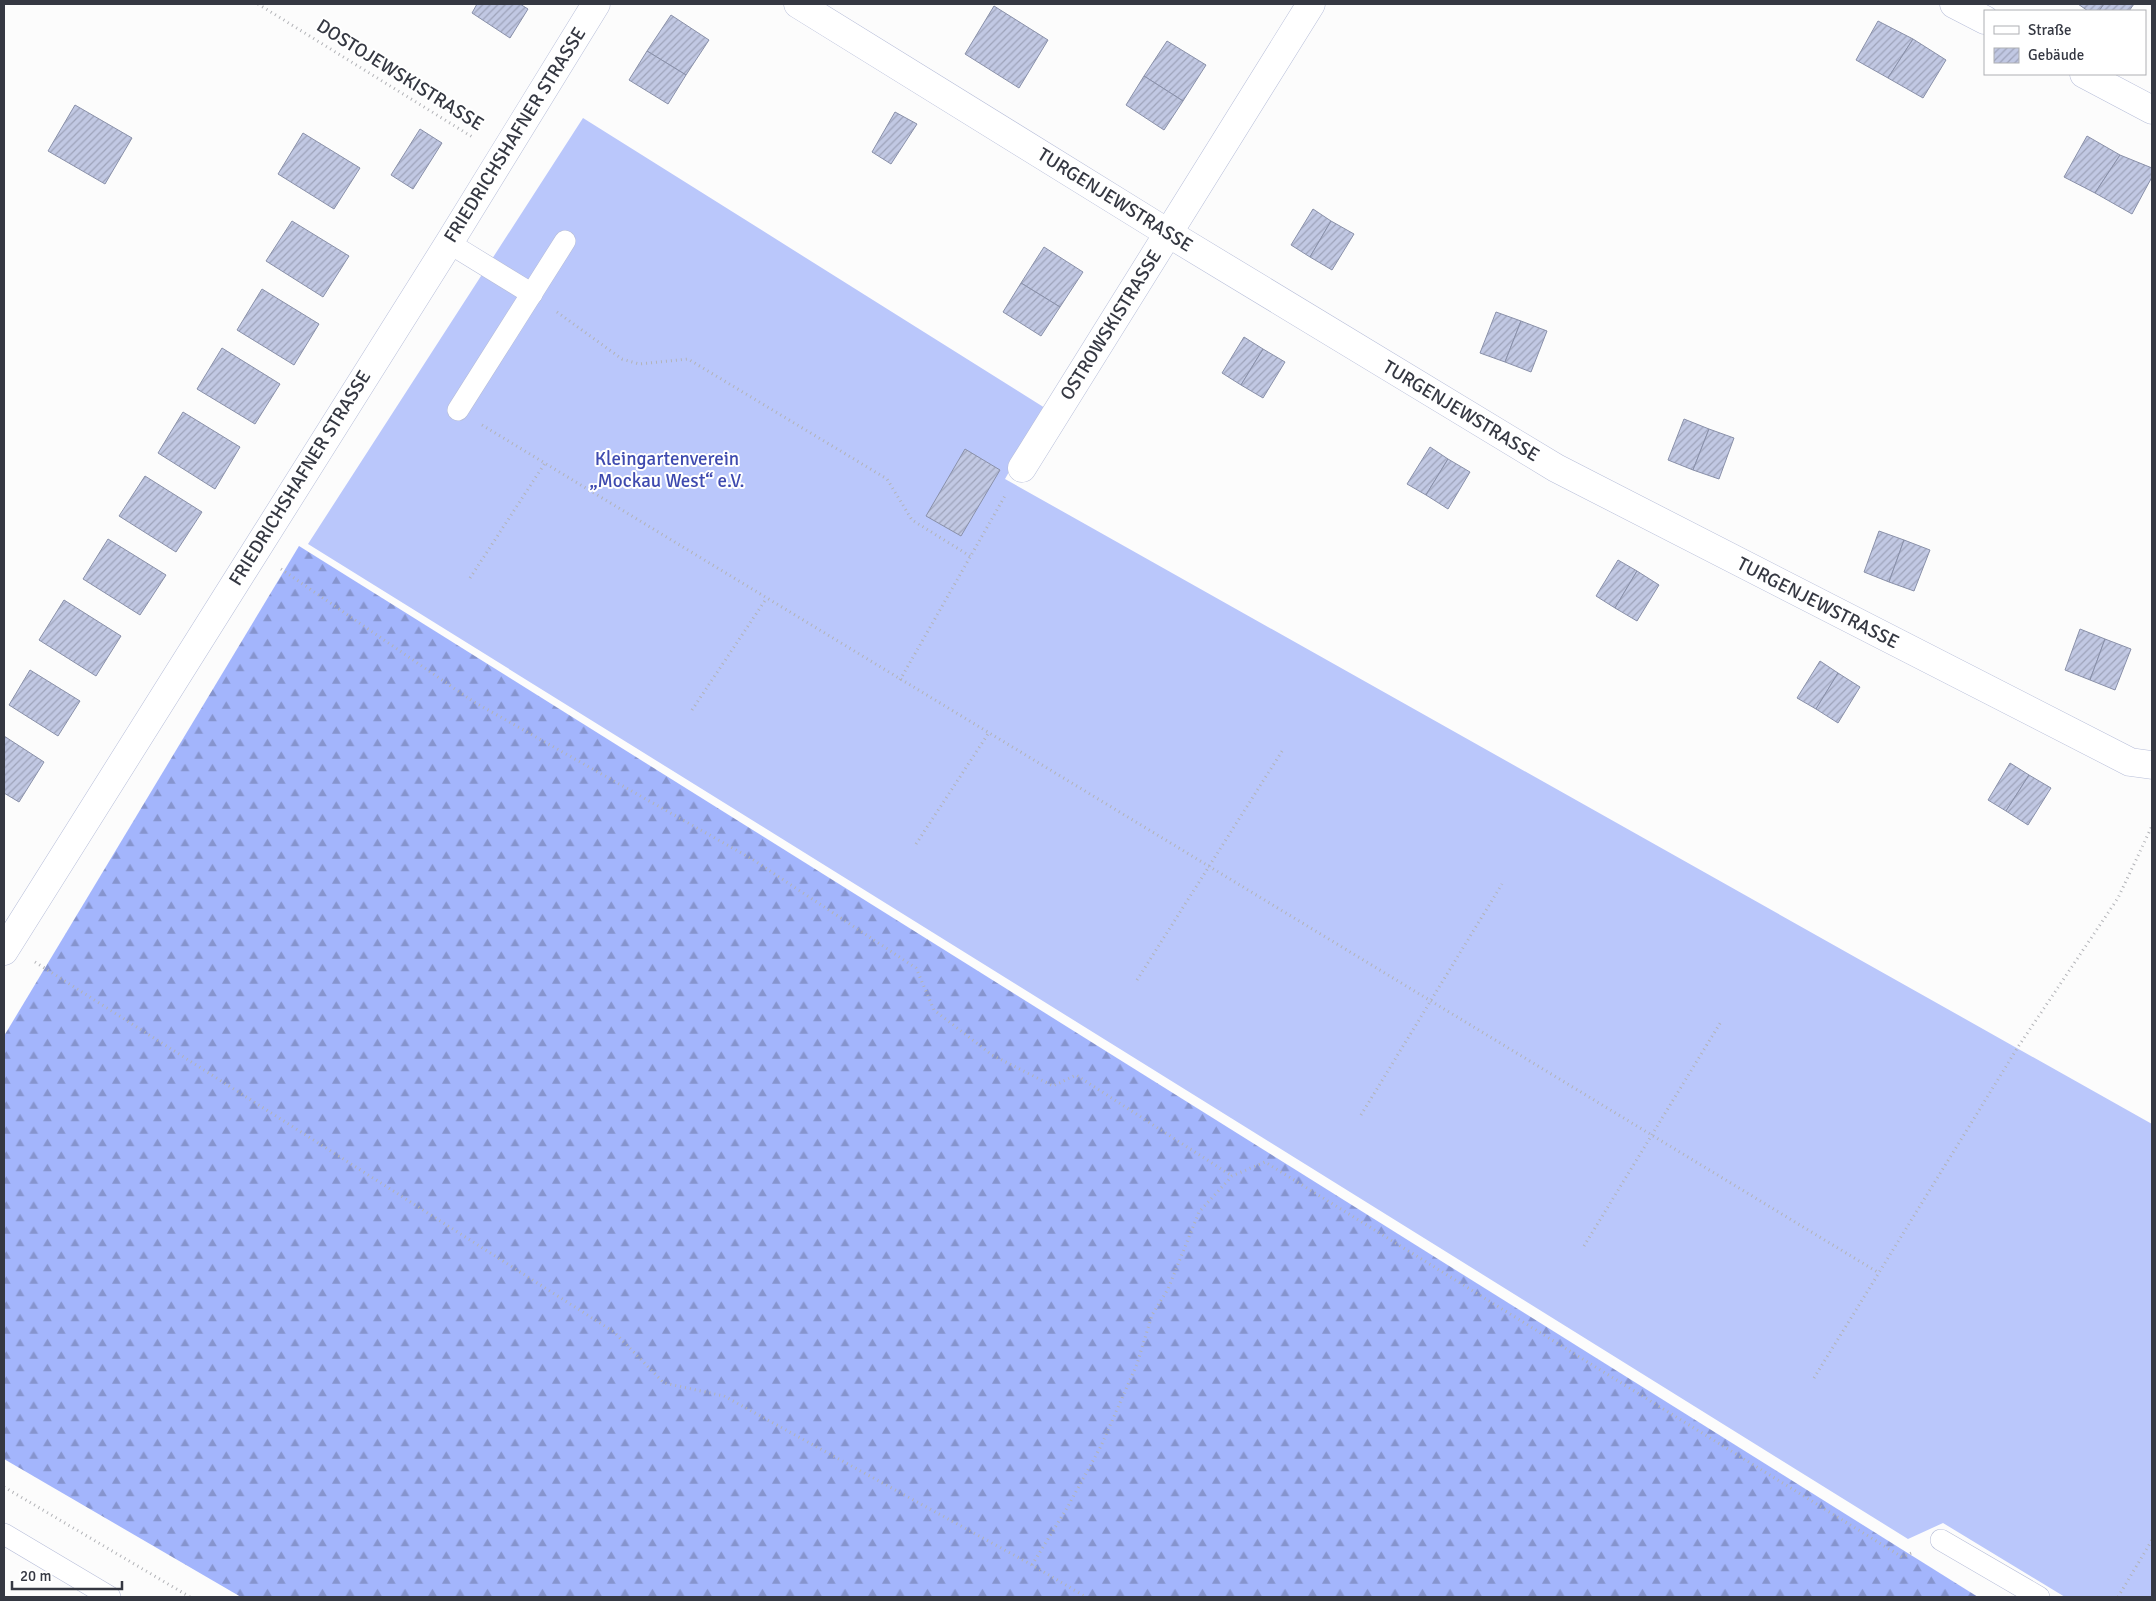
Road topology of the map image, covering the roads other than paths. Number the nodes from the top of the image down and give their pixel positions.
1 (596, 4) edge
2 (798, 4) edge
3 (1311, 4) edge
4 (1954, 4) edge
5 (1984, 19) edge
6 (2086, 75) edge
7 (2152, 110) edge
8 (1168, 233) junction
9 (565, 241) dead end
10 (449, 243) junction
11 (532, 294) junction
12 (458, 410) road end
13 (1022, 468) road end
14 (2152, 764) edge
15 (6, 948) edge
16 (4, 1534) edge
17 (1941, 1540) road end
18 (110, 1597) edge
19 (2039, 1597) edge

1 - 10 street, FRIEDRICHSHAFNER STRASSE
2 - 8 street, TURGENJEWSTRASSE
3 - 8 street, OSTROWSKISTRASSE
4 - 5 street
6 - 7 street
8 - 13 street, OSTROWSKISTRASSE
8 - 14 street, TURGENJEWSTRASSE
9 - 11 lane
10 - 11 lane
10 - 15 street, FRIEDRICHSHAFNER STRASSE
11 - 12 lane
16 - 18 lane
17 - 19 lane

